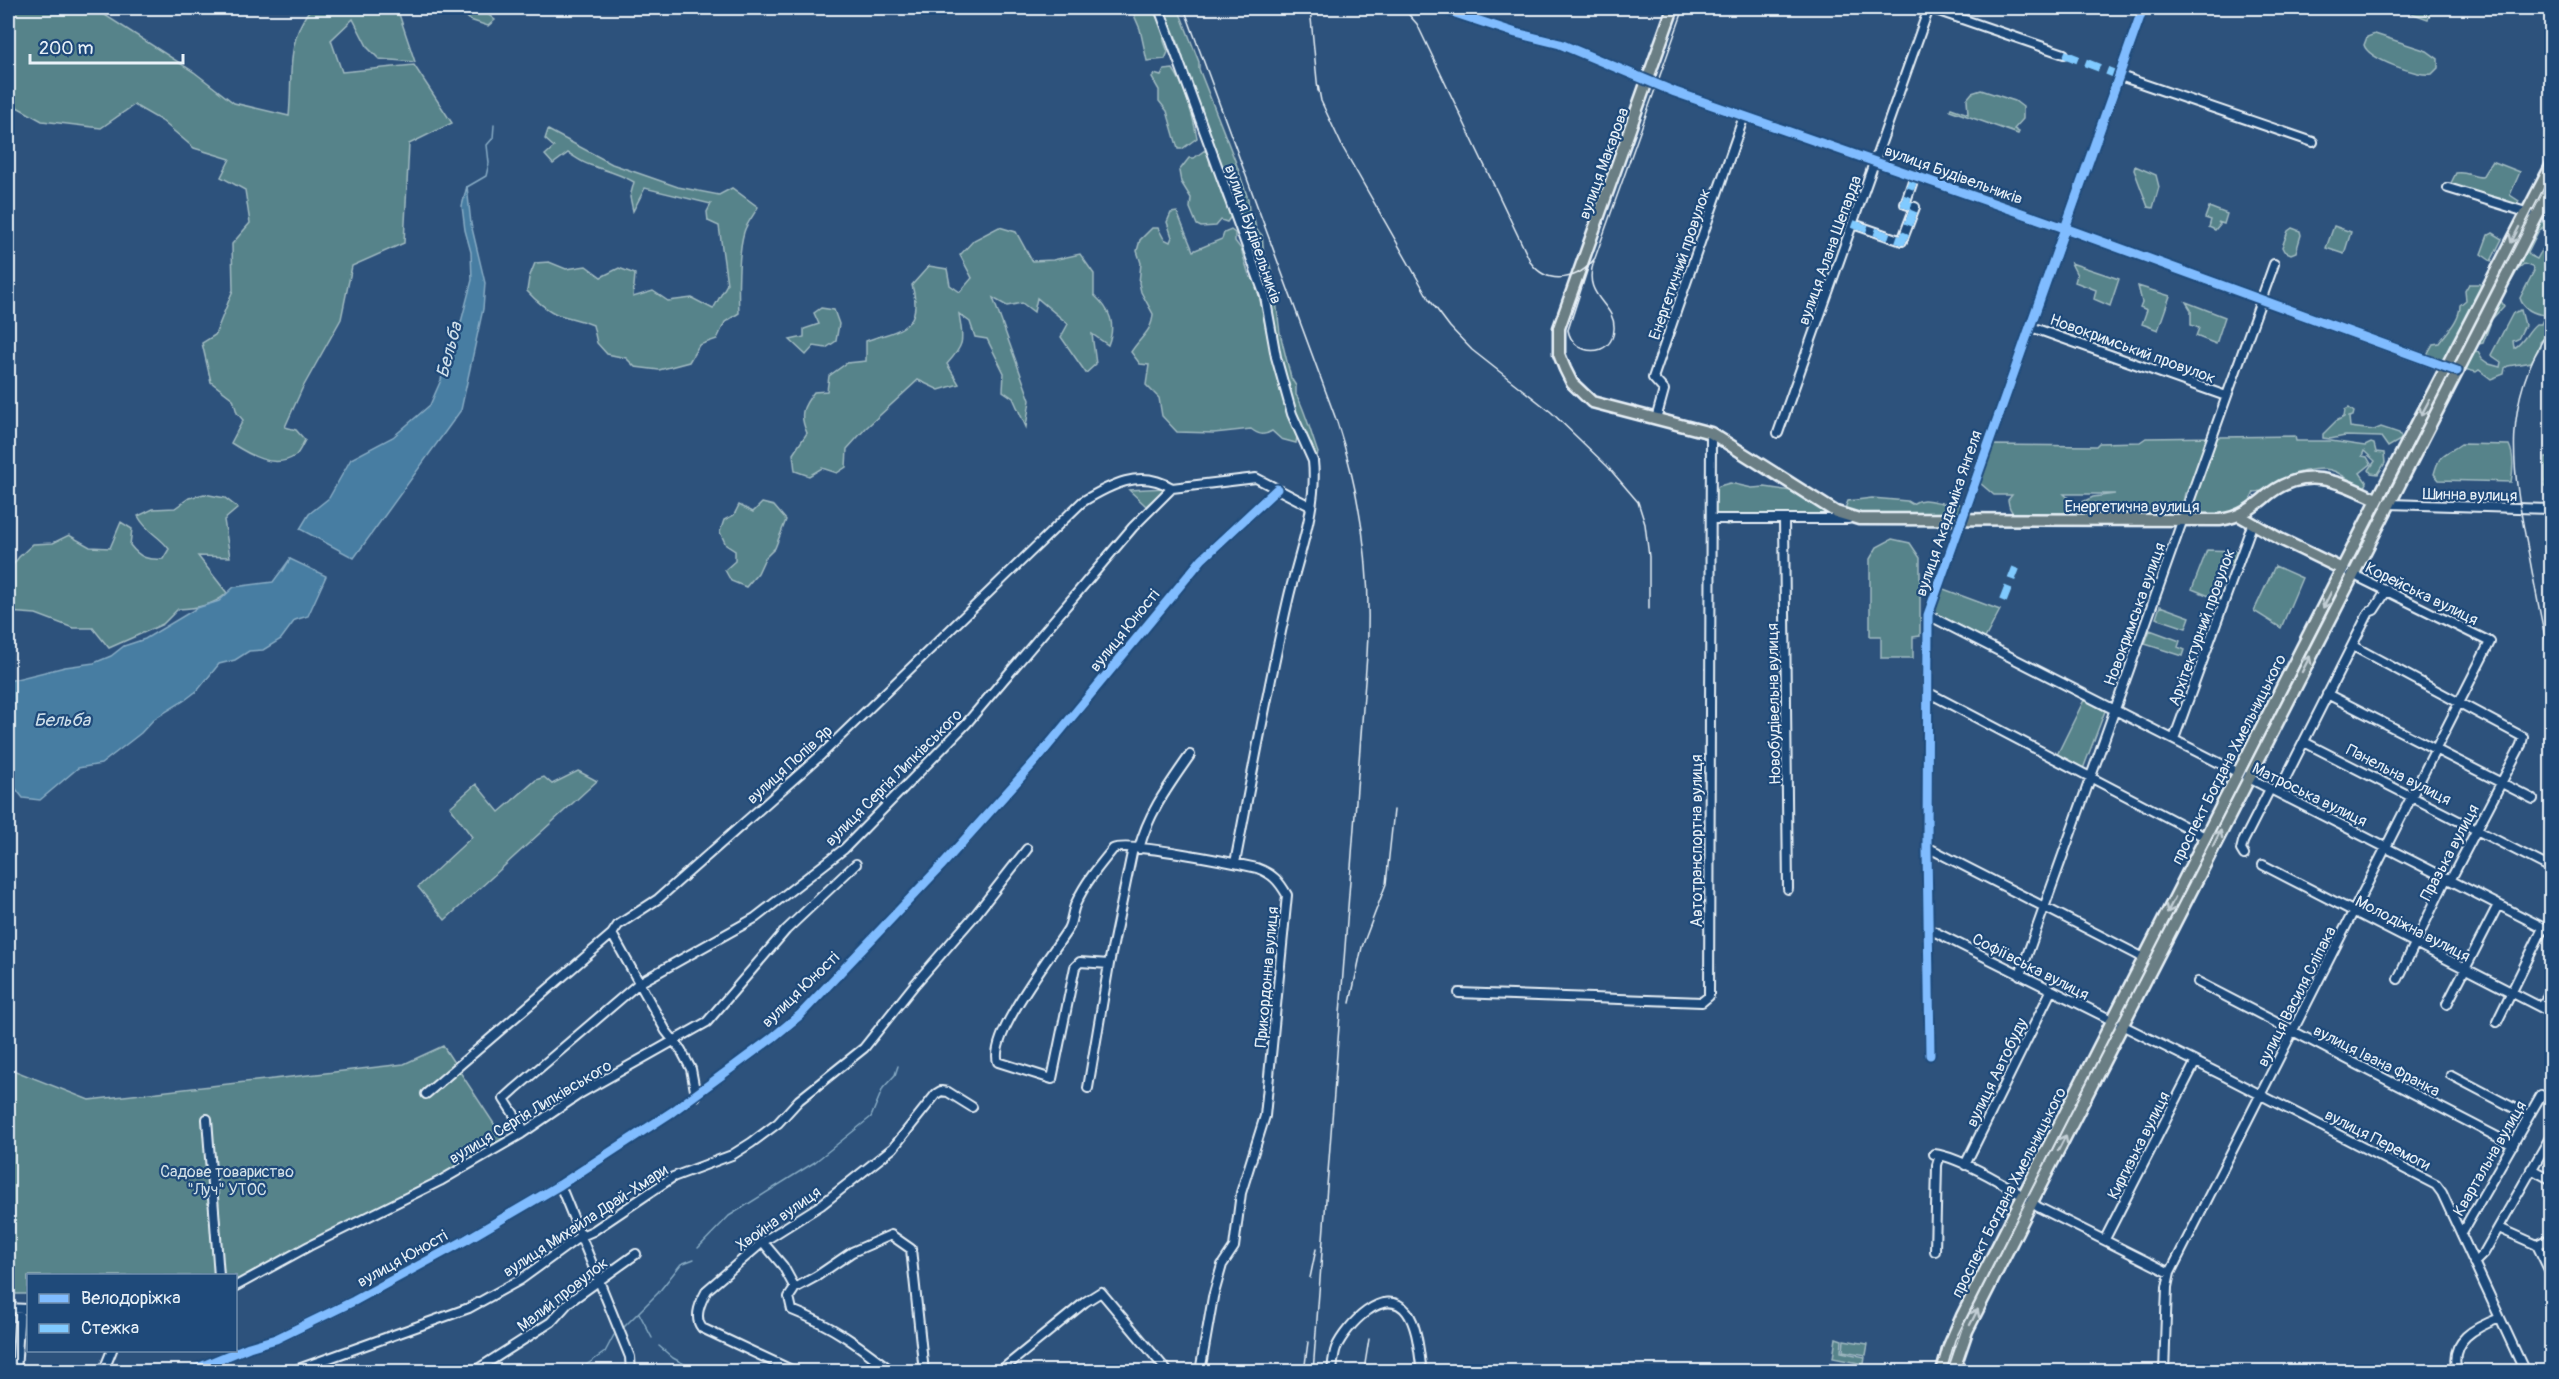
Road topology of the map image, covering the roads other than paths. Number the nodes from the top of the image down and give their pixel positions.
1 (1159, 8) edge
2 (1440, 8) edge
3 (1673, 8) edge
4 (1930, 8) edge
5 (2143, 8) edge
6 (2064, 54) dead end
7 (2120, 76) junction
8 (1648, 80) junction
9 (1744, 116) junction
10 (2313, 142) dead end
11 (1875, 161) junction
12 (2552, 164) edge
13 (1915, 175) junction
14 (2552, 187) edge
15 (2448, 188) dead end
16 (2531, 214) junction
17 (1853, 224) junction
18 (2065, 229) junction
19 (2274, 264) dead end
20 (2261, 298) junction
21 (2031, 327) junction
22 (1559, 328) joint
23 (2452, 368) junction
24 (2226, 396) junction
25 (1656, 419) junction
26 (1711, 433) junction
27 (1778, 434) dead end
28 (1172, 488) junction
29 (1277, 489) junction
30 (2378, 499) junction
31 (2389, 504) junction
32 (1310, 506) junction
33 (2552, 509) edge
34 (2240, 516) junction
35 (1712, 519) junction
36 (1784, 519) junction
37 (1859, 519) junction
38 (1962, 520) junction
39 (2181, 521) junction
40 (2252, 525) junction
41 (2347, 572) junction
42 (2387, 590) junction
43 (1928, 615) junction
44 (2490, 642) joint
45 (2353, 646) junction
46 (1929, 693) junction
47 (2328, 694) junction
48 (2458, 702) junction
49 (2114, 708) junction
50 (2174, 739) junction
51 (2304, 742) junction
52 (2434, 748) junction
53 (1190, 754) dead end
54 (2243, 775) junction
55 (2090, 776) junction
56 (2501, 783) junction
57 (2270, 789) junction
58 (2278, 794) junction
59 (2411, 795) junction
60 (2533, 799) dead end
61 (2476, 829) junction
62 (2205, 837) junction
63 (2386, 846) junction
64 (1927, 847) junction
65 (1027, 849) dead end
66 (1136, 849) junction
67 (2244, 855) dead end
68 (1236, 863) junction
69 (856, 864) dead end
70 (2263, 865) dead end
71 (2545, 865) dead end
72 (2446, 879) junction
73 (1788, 889) dead end
74 (2044, 905) junction
75 (2498, 905) junction
76 (2354, 913) junction
77 (2543, 928) junction
78 (1929, 929) junction
79 (2552, 932) edge
80 (612, 934) junction
81 (2416, 945) junction
82 (2144, 958) junction
83 (1109, 964) junction
84 (2466, 970) junction
85 (2020, 975) junction
86 (2398, 979) dead end
87 (639, 982) junction
88 (2198, 982) dead end
89 (2552, 986) edge
90 (2051, 991) junction
91 (1459, 993) dead end
92 (2512, 993) junction
93 (2447, 1004) dead end
94 (2542, 1008) junction
95 (2552, 1013) edge
96 (2497, 1022) dead end
97 (2117, 1024) junction
98 (2293, 1032) junction
99 (673, 1042) junction
100 (1930, 1055) dead end
101 (2195, 1062) junction
102 (2451, 1075) dead end
103 (1088, 1088) dead end
104 (426, 1094) dead end
105 (2261, 1094) junction
106 (2541, 1095) dead end
107 (696, 1096) junction
108 (972, 1107) dead end
109 (2529, 1116) junction
110 (207, 1119) dead end
111 (521, 1134) junction
112 (2552, 1134) edge
113 (2513, 1145) junction
114 (1965, 1165) junction
115 (2531, 1169) junction
116 (2552, 1180) edge
117 (560, 1185) junction
118 (2028, 1199) junction
119 (2499, 1228) junction
120 (2461, 1234) junction
121 (579, 1237) junction
122 (2552, 1238) edge
123 (2105, 1239) junction
124 (2536, 1245) junction
125 (767, 1247) dead end
126 (1935, 1251) dead end
127 (636, 1254) dead end
128 (2474, 1263) junction
129 (2170, 1273) junction
130 (219, 1274) edge
131 (2552, 1276) edge
132 (598, 1281) junction
133 (237, 1285) edge
134 (795, 1287) junction
135 (8, 1308) edge
136 (24, 1309) edge
137 (2500, 1318) junction
138 (111, 1352) edge
139 (236, 1352) edge
140 (237, 1352) edge
141 (16, 1371) edge
142 (103, 1371) edge
143 (188, 1371) edge
144 (290, 1371) edge
145 (472, 1371) edge
146 (631, 1371) edge
147 (796, 1371) edge
148 (893, 1371) edge
149 (924, 1371) edge
150 (999, 1371) edge
151 (1168, 1371) edge
152 (1200, 1371) edge
153 (1332, 1371) edge
154 (1422, 1371) edge
155 (1942, 1371) edge
156 (1953, 1371) edge
157 (2164, 1371) edge
158 (2457, 1371) edge
159 (2525, 1371) edge

1 - 32 street, вулиця Будівельників
2 - 8 street, вулиця Будівельників
3 - 8 main road, вулиця Макарова
4 - 6 street
4 - 11 street, вулиця Алана Шепарда
5 - 7 street, вулиця Академіка Янгеля
7 - 10 street
7 - 18 street, вулиця Академіка Янгеля
8 - 9 street, вулиця Будівельників
8 - 22 main road, вулиця Макарова
9 - 11 street, вулиця Будівельників
9 - 25 street, Енергетичний провулок
11 - 13 street, вулиця Будівельників
11 - 17 street, вулиця Алана Шепарда
12 - 16 main road, проспект Богдана Хмельницького
13 - 17 street
13 - 18 street, вулиця Будівельників
14 - 16 main road, проспект Богдана Хмельницького
15 - 16 street
16 - 23 main road, проспект Богдана Хмельницького
17 - 27 street, вулиця Алана Шепарда
18 - 20 street, вулиця Будівельників
18 - 21 street, вулиця Академіка Янгеля
19 - 20 street, Новокримська вулиця
20 - 23 street, вулиця Будівельників
20 - 24 street, Новокримська вулиця
21 - 24 street, Новокримський провулок
21 - 38 street, вулиця Академіка Янгеля
22 - 25 main road, Енергетична вулиця
23 -> 30 main road, проспект Богдана Хмельницького
23 - 31 main road, проспект Богдана Хмельницького
24 - 39 street, Новокримська вулиця
25 - 26 main road, Енергетична вулиця
26 - 35 street, Автотранспортна вулиця
26 - 37 main road, Енергетична вулиця
28 - 29 street
28 - 80 street, вулиця Попів Яр
28 - 87 street, вулиця Сергія Липківського
29 - 32 street
29 - 107 street, вулиця Юності
30 - 31 main road, Енергетична вулиця
30 - 34 main road, Енергетична вулиця
30 - 41 main road, проспект Богдана Хмельницького
31 - 33 street, Шинна вулиця
31 - 41 main road, проспект Богдана Хмельницького
32 - 68 street
34 - 39 main road, Енергетична вулиця
34 - 40 main road
35 - 36 street, Енергетична вулиця
35 - 91 street, Автотранспортна вулиця
36 - 37 street, Енергетична вулиця
36 - 73 street, Новобудівельна вулиця
37 - 38 main road, Енергетична вулиця
38 - 39 main road, Енергетична вулиця
38 - 43 street, вулиця Академіка Янгеля
39 - 49 street, Новокримська вулиця
40 - 41 main road
40 - 50 street, Архітектурний провулок
41 - 42 street, Корейська вулиця
41 - 54 main road, проспект Богдана Хмельницького
42 - 44 street, Корейська вулиця
42 - 45 street
43 - 46 street, вулиця Академіка Янгеля
43 - 49 street, Матроська вулиця
44 - 48 street, вулиця Василя Сліпака
45 - 47 street
45 - 48 street
46 - 55 street
46 - 64 street, вулиця Академіка Янгеля
47 - 51 street
47 - 52 street
48 - 52 street, вулиця Василя Сліпака
48 - 56 street, Празька вулиця
49 - 50 street, Матроська вулиця
49 - 55 street, Новокримська вулиця
50 - 54 street, Матроська вулиця
51 - 58 street
51 - 59 street, Панельна вулиця
52 - 56 street
52 - 59 street, вулиця Василя Сліпака
53 - 66 street
54 - 57 street, Матроська вулиця
54 - 62 main road, проспект Богдана Хмельницького
97 -> 54 main road, проспект Богдана Хмельницького
55 - 62 street
55 - 74 street, Новокримська вулиця
56 - 60 street
56 - 61 street, Празька вулиця
57 - 58 street, Матроська вулиця
57 - 67 street
58 - 63 street, Матроська вулиця
59 - 61 street, Панельна вулиця
59 - 63 street, вулиця Василя Сліпака
61 - 71 street, Панельна вулиця
61 - 72 street, Празька вулиця
62 -> 82 main road, проспект Богдана Хмельницького
63 - 72 street, Матроська вулиця
63 - 76 street, вулиця Василя Сліпака
64 - 74 street
64 - 78 street, вулиця Академіка Янгеля
65 - 121 street, вулиця Михайла Драй-Хмари
66 - 68 street, Прикордонна вулиця
66 - 83 street
66 - 83 street
68 - 152 street, Прикордонна вулиця
69 - 99 street, вулиця Сергія Липківського
70 - 76 street, Молодіжна вулиця
72 - 75 street, Матроська вулиця
72 - 81 street, Празька вулиця
74 - 82 street
74 - 85 street, Новокримська вулиця
75 - 77 street, Матроська вулиця
75 - 84 street
76 - 81 street, Молодіжна вулиця
76 - 98 street, вулиця Василя Сліпака
77 - 79 street, Матроська вулиця
77 - 92 street
78 - 85 street, Софіївська вулиця
78 - 100 street, вулиця Академіка Янгеля
80 - 87 street
80 - 104 street, вулиця Попів Яр
81 - 84 street, Молодіжна вулиця
81 - 86 street, Празька вулиця
82 - 97 main road, проспект Богдана Хмельницького
83 - 103 street
84 - 92 street, Молодіжна вулиця
84 - 93 street
85 - 90 street, Софіївська вулиця
87 - 99 street
87 - 111 street, вулиця Сергія Липківського
88 - 98 street, вулиця Івана Франка
89 - 94 street
90 - 97 street, Софіївська вулиця
90 - 114 street, вулиця Автобуду
92 - 94 street, Молодіжна вулиця
92 - 96 street
94 - 95 street, Молодіжна вулиця
97 - 101 street, вулиця Перемоги
97 - 118 main road, проспект Богдана Хмельницького
98 - 105 street, вулиця Василя Сліпака
98 - 113 street, вулиця Івана Франка
99 - 107 street
99 - 111 street, вулиця Сергія Липківського
101 - 105 street, вулиця Перемоги
101 - 123 street, Киргизька вулиця
102 - 109 street
105 - 120 street, вулиця Перемоги
105 - 129 street, вулиця Василя Сліпака
106 - 109 street, Квартальна вулиця
107 - 117 street, вулиця Юності
108 - 147 street, Хвойна вулиця
109 - 113 street, Квартальна вулиця
110 - 130 street
111 - 133 street, вулиця Сергія Липківського
112 - 115 street
113 - 120 street, Квартальна вулиця
114 - 118 street
114 - 126 street
115 - 116 street
115 - 119 street
117 - 121 street
117 - 140 street, вулиця Юності
118 - 123 street
118 - 155 main road, проспект Богдана Хмельницького
156 -> 118 main road, проспект Богдана Хмельницького
119 - 124 street
119 - 128 street
120 - 128 street, вулиця Перемоги
121 - 132 street
121 - 144 street, вулиця Михайла Драй-Хмари
122 - 124 street
123 - 129 street
124 - 131 street
125 - 134 street
127 - 132 street, Малий провулок
128 - 137 street, вулиця Перемоги
129 - 157 street, вулиця Василя Сліпака
132 - 145 street, Малий провулок
132 - 146 street
134 - 148 street
134 - 149 street
135 - 136 street
136 - 141 street
137 - 158 street
137 - 159 street, вулиця Перемоги
138 - 142 street
139 - 143 street, вулиця Юності
150 - 151 street
153 - 154 street

